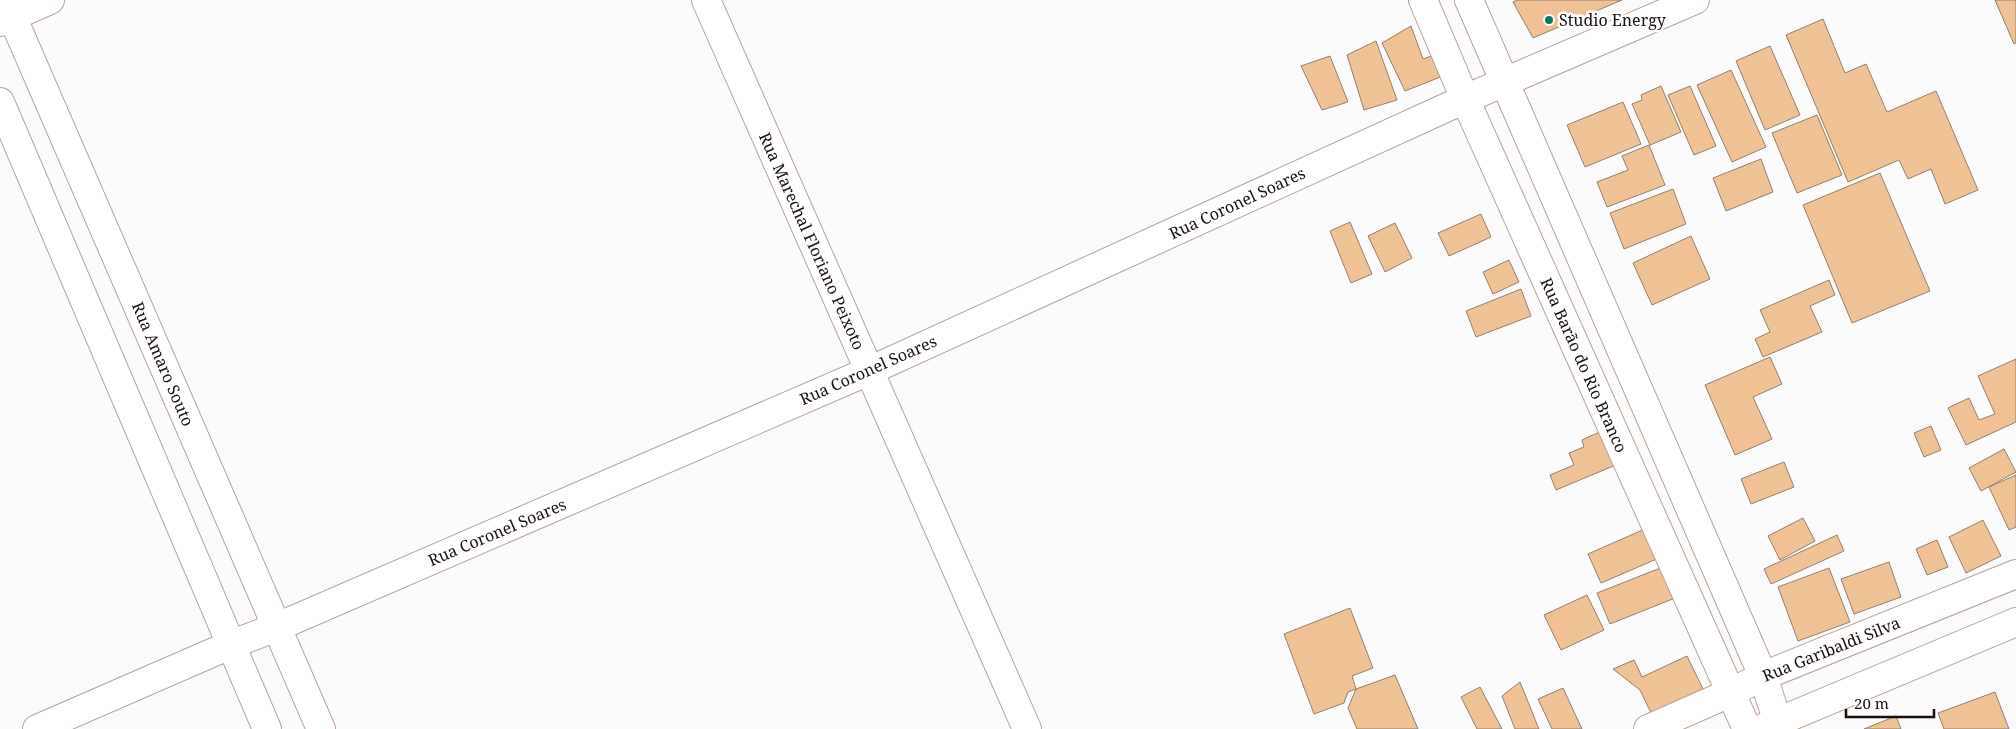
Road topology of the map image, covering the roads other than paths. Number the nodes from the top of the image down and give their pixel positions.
1 (50, 0) edge
2 (706, 0) edge
3 (1423, 0) edge
4 (1469, 0) edge
5 (1695, 0) edge
6 (5, 13) edge
7 (1504, 82) junction
8 (1465, 99) junction
9 (0, 102) edge
10 (869, 371) junction
11 (2016, 574) edge
12 (1987, 586) junction
13 (2010, 624) edge
14 (277, 627) junction
15 (230, 645) junction
16 (1763, 676) junction
17 (1732, 692) junction
18 (1774, 727) edge
19 (37, 729) edge
20 (266, 729) edge
21 (321, 729) edge
22 (1027, 729) edge
23 (1648, 729) edge
24 (1747, 729) edge

1 - 6 street
2 - 10 street, Rua Marechal Floriano Peixoto
3 - 8 street, Rua Barão do Rio Branco
4 - 7 street
5 - 7 street, Rua Coronel Soares
6 - 14 street, Rua Amaro Souto
7 - 8 street, Rua Coronel Soares
7 - 16 street
8 - 10 street, Rua Coronel Soares
8 - 17 street, Rua Barão do Rio Branco
9 - 15 street
10 - 14 street, Rua Coronel Soares
10 - 22 street, Rua Marechal Floriano Peixoto
11 - 12 street, Rua Garibaldi Silva
12 - 13 street
12 - 16 street, Rua Garibaldi Silva
13 - 18 street
14 - 15 street, Rua Coronel Soares
14 - 21 street, Rua Amaro Souto
15 - 19 street, Rua Coronel Soares
15 - 20 street
16 - 17 street, Rua Garibaldi Silva
16 - 18 street
17 - 23 street, Rua Garibaldi Silva
17 - 24 street, Rua Barão do Rio Branco

